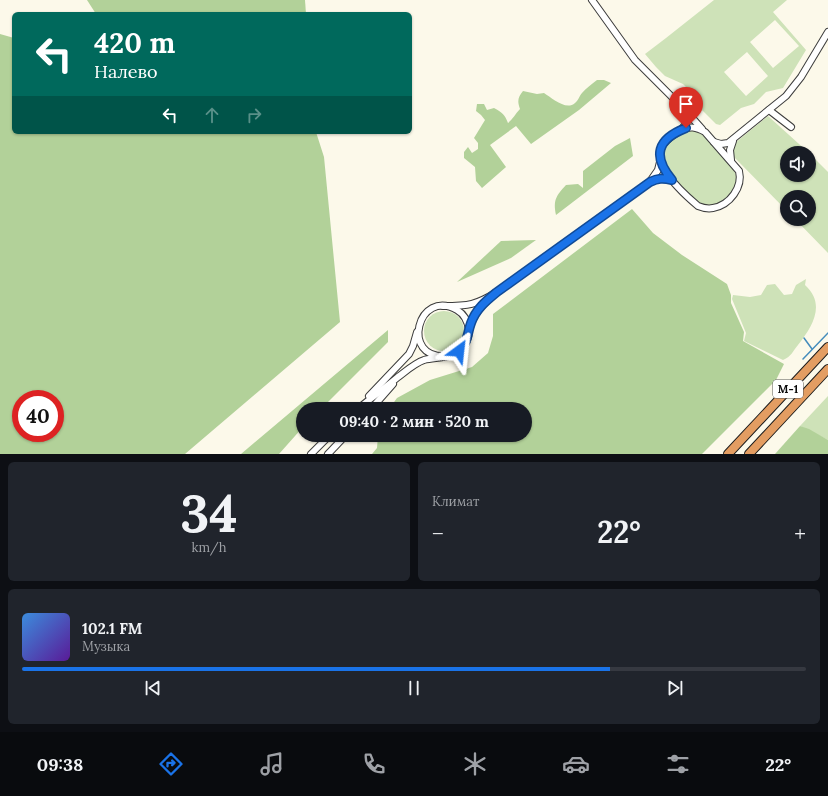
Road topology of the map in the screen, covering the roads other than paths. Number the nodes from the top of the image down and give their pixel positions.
1 (592, 0) edge
2 (828, 32) edge
3 (685, 110) junction
4 (769, 110) junction
5 (791, 127) dead end
6 (680, 130) junction
7 (704, 132) junction
8 (734, 140) junction
9 (714, 142) junction
10 (731, 160) junction
11 (660, 161) junction
12 (672, 180) junction
13 (650, 182) junction
14 (497, 292) junction
15 (444, 306) junction
16 (418, 329) junction
17 (468, 337) junction
18 (828, 347) edge
19 (447, 356) junction
20 (828, 369) edge
21 (402, 374) junction
22 (364, 402) edge
23 (366, 402) edge
24 (377, 402) edge
25 (323, 442) edge
26 (339, 442) edge
27 (311, 454) edge
28 (328, 454) edge
29 (728, 454) edge
30 (749, 454) edge

1 - 3 street
2 - 4 street
3 - 6 street
3 - 7 street
4 - 5 street
4 - 8 street
6 - 7 street
6 - 11 street
7 - 9 street
8 - 9 street
8 - 10 street
9 - 10 street
10 - 12 street
11 - 12 street
11 - 13 street
12 - 13 street
13 - 14 street
14 - 15 street
14 - 17 street
15 - 16 street
15 - 17 street
16 - 19 street
16 - 22 street
17 - 19 street
18 - 29 highway, М-1
19 - 21 street
20 - 30 highway, М-1
21 - 23 street
21 - 24 street
25 - 27 street
26 - 28 street

